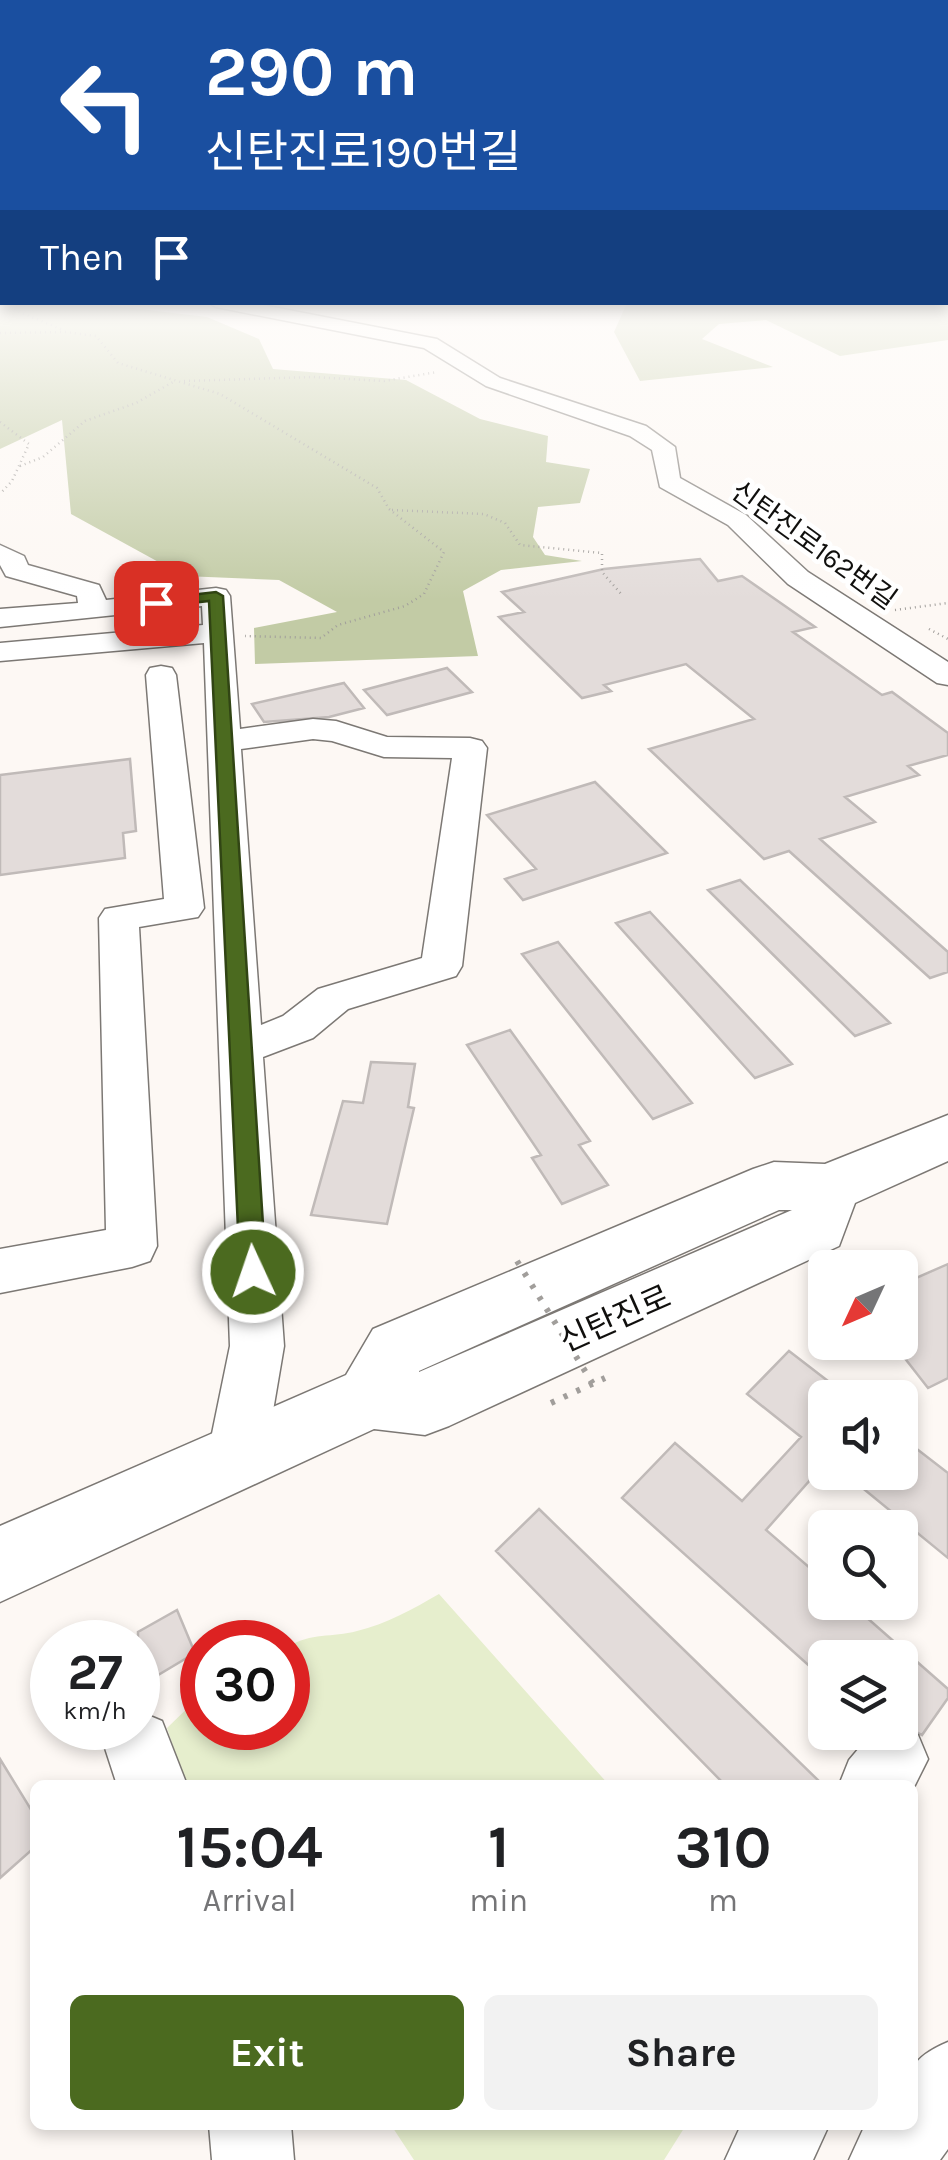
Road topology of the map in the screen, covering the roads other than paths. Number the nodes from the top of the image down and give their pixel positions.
1 (537, 399) edge
2 (5, 566) edge
3 (95, 610) junction
4 (0, 618) edge
5 (218, 633) junction
6 (0, 652) edge
7 (161, 675) dead end
8 (948, 676) edge
9 (225, 741) junction
10 (241, 1049) junction
11 (948, 1137) edge
12 (0, 1271) edge
13 (236, 1458) junction
14 (0, 1564) edge
15 (948, 2082) edge
16 (918, 2122) edge
17 (250, 2130) edge
18 (785, 2130) edge
19 (912, 2130) edge
20 (253, 2160) edge
21 (766, 2160) edge
22 (890, 2160) edge

1 - 8 street, 신탄진로162번길
2 - 3 street
3 - 4 street
3 - 5 street
5 - 6 street
5 - 9 street
7 - 12 street
9 - 10 street
9 - 10 street
10 - 13 street
11 - 13 main road, 신탄진로
13 - 14 main road, 신탄진로
15 - 16 street
17 - 20 street
18 - 21 street
19 - 22 street

